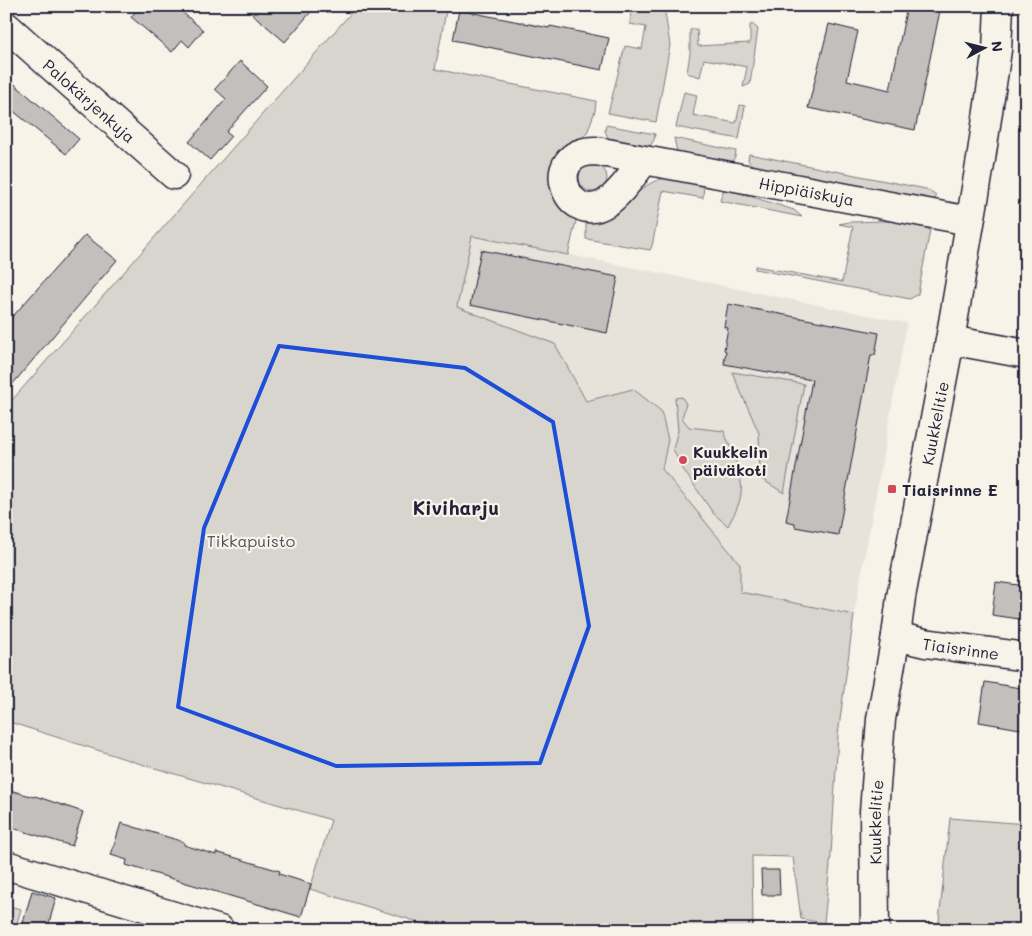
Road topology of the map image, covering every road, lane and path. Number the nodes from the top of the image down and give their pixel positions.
1 (999, 6) edge
2 (6, 26) edge
3 (645, 160) dead end
4 (174, 175) dead end
5 (970, 221) junction
6 (950, 340) junction
7 (1026, 354) edge
8 (896, 636) junction
9 (1026, 657) edge
10 (6, 864) edge
11 (220, 930) edge
12 (875, 930) edge

1 - 5 street, Kuukkelitie
2 - 4 street, Palokärjenkuja
3 - 5 street, Hippiäiskuja
5 - 6 street, Kuukkelitie
6 - 7 street
6 - 8 street, Kuukkelitie
8 - 9 street, Tiaisrinne
8 - 12 street, Kuukkelitie
10 - 11 street

